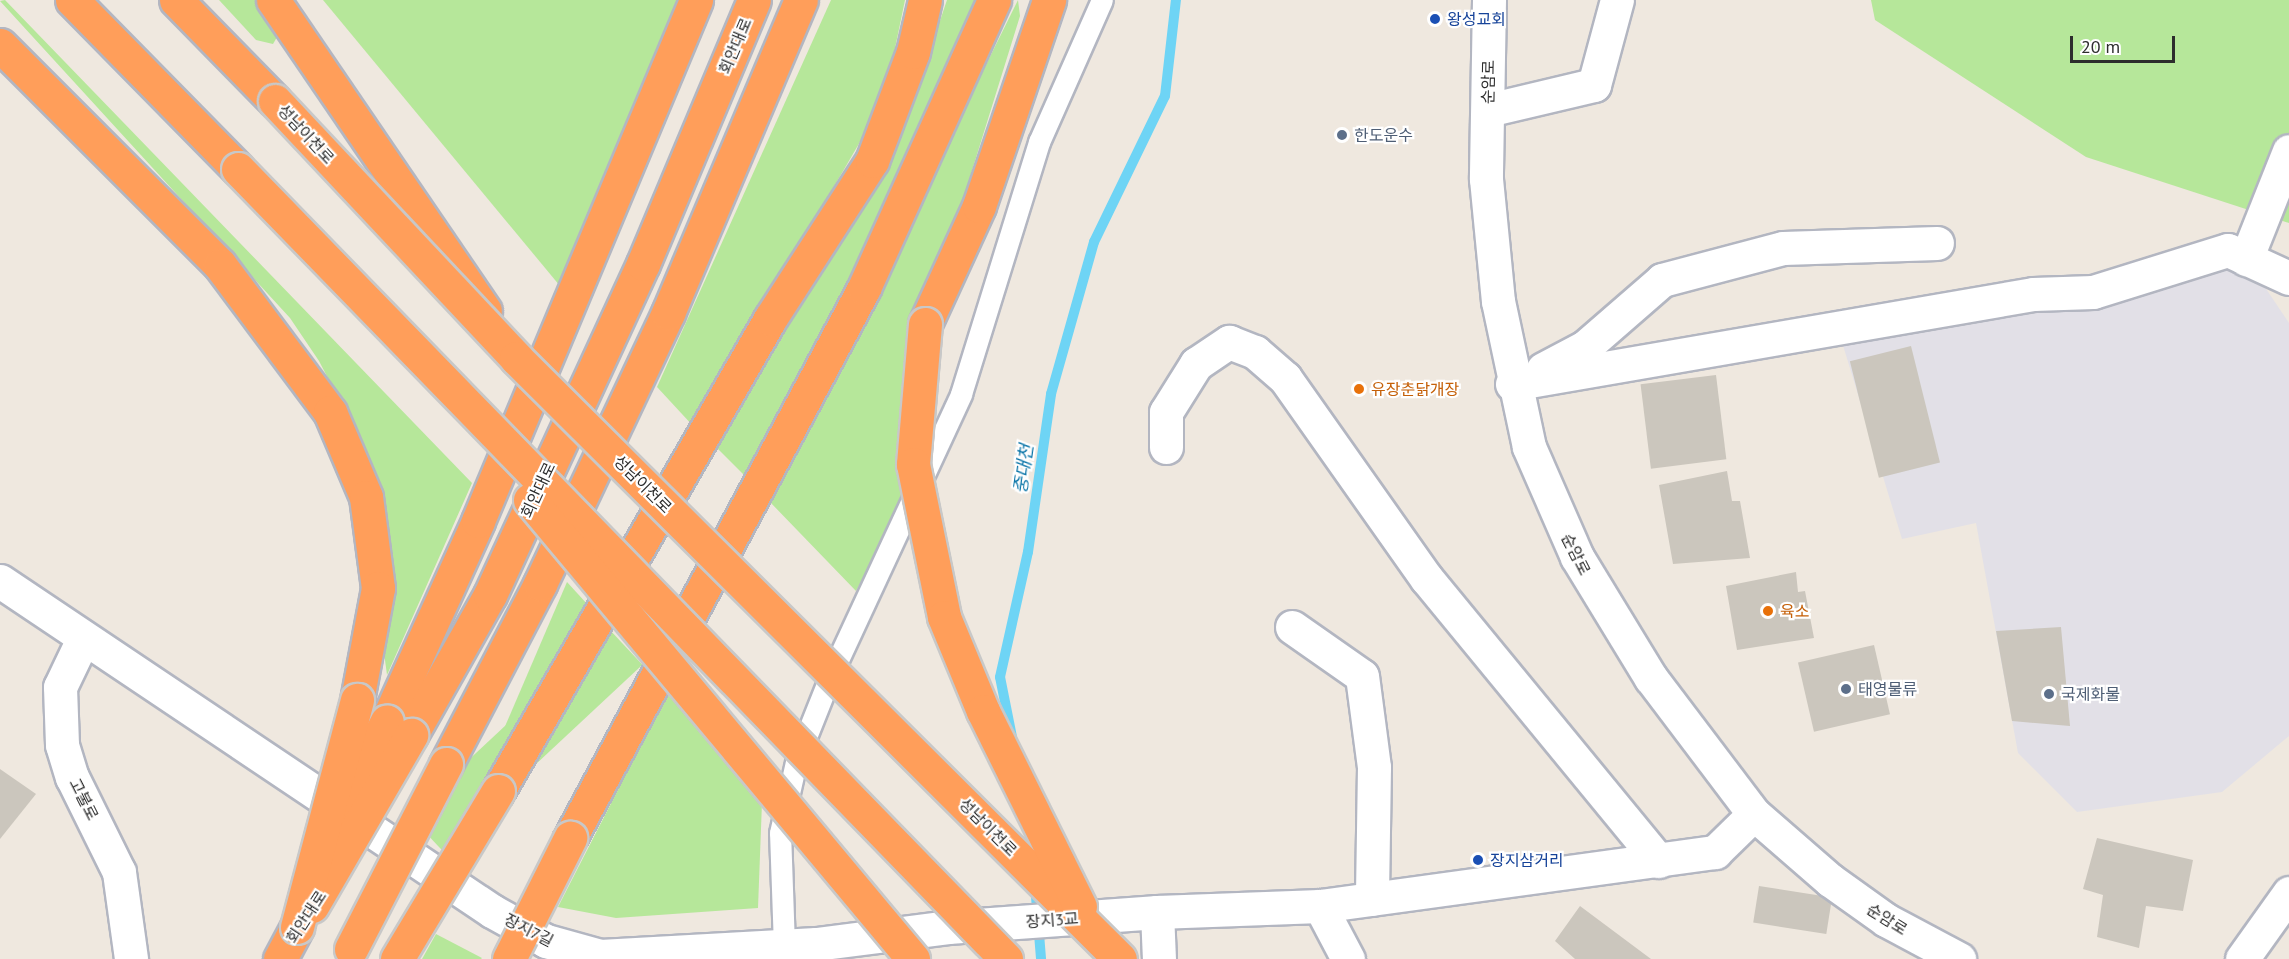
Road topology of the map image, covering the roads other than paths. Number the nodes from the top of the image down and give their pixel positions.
1 (72, 0) edge
2 (176, 0) edge
3 (273, 0) edge
4 (696, 0) edge
5 (754, 0) edge
6 (801, 0) edge
7 (925, 0) edge
8 (994, 0) edge
9 (1049, 0) edge
10 (1102, 0) edge
11 (1489, 0) edge
12 (1617, 0) edge
13 (0, 45) edge
14 (1488, 110) junction
15 (2289, 151) edge
16 (1937, 243) dead end
17 (2246, 260) junction
18 (2289, 278) edge
19 (377, 316) junction
20 (516, 358) junction
21 (1512, 384) junction
22 (1166, 447) dead end
23 (0, 581) edge
24 (1292, 627) dead end
25 (83, 639) junction
26 (399, 728) junction
27 (1754, 814) junction
28 (1659, 861) junction
29 (2289, 893) edge
30 (1372, 898) junction
31 (1320, 906) junction
32 (1157, 912) junction
33 (297, 927) junction
34 (1093, 931) junction
35 (926, 944) edge
36 (805, 950) edge
37 (349, 954) edge
38 (131, 959) edge
39 (280, 959) edge
40 (397, 959) edge
41 (509, 959) edge
42 (1006, 959) edge
43 (1120, 959) edge
44 (1159, 959) edge
45 (1348, 959) edge
46 (1959, 959) edge
47 (2242, 959) edge

1 - 19 highway, bridge
2 - 20 highway, 성남이천로, bridge
3 - 20 highway, bridge
4 - 26 highway
5 - 26 highway, 회안대로
6 - 37 highway, bridge
7 - 40 highway, bridge
8 - 41 highway, bridge
9 - 34 highway, bridge
10 - 36 lane
11 - 14 street, 순암로
12 - 14 street
13 - 33 highway, bridge
14 - 21 street, 순암로
15 - 17 street
16 - 21 street
17 - 18 street
17 - 21 street
19 - 35 highway, bridge
19 - 42 highway, bridge
20 - 34 highway, 성남이천로, bridge
21 - 27 street, 순암로
22 - 28 street
23 - 25 street, 장지7길
24 - 30 street
25 - 36 street, 장지7길
25 - 38 street, 고불로
26 - 33 highway, bridge
27 - 28 street, 장지3교
27 - 46 street, 순암로
28 - 30 street, 장지3교
29 - 47 street
30 - 31 street, 장지3교
31 - 32 street, 장지3교
31 - 45 street
32 - 35 street, 장지3교, bridge
32 - 44 street
33 - 39 highway, 회안대로
34 - 43 highway, 성남이천로, bridge
35 - 36 street, 장지7길

